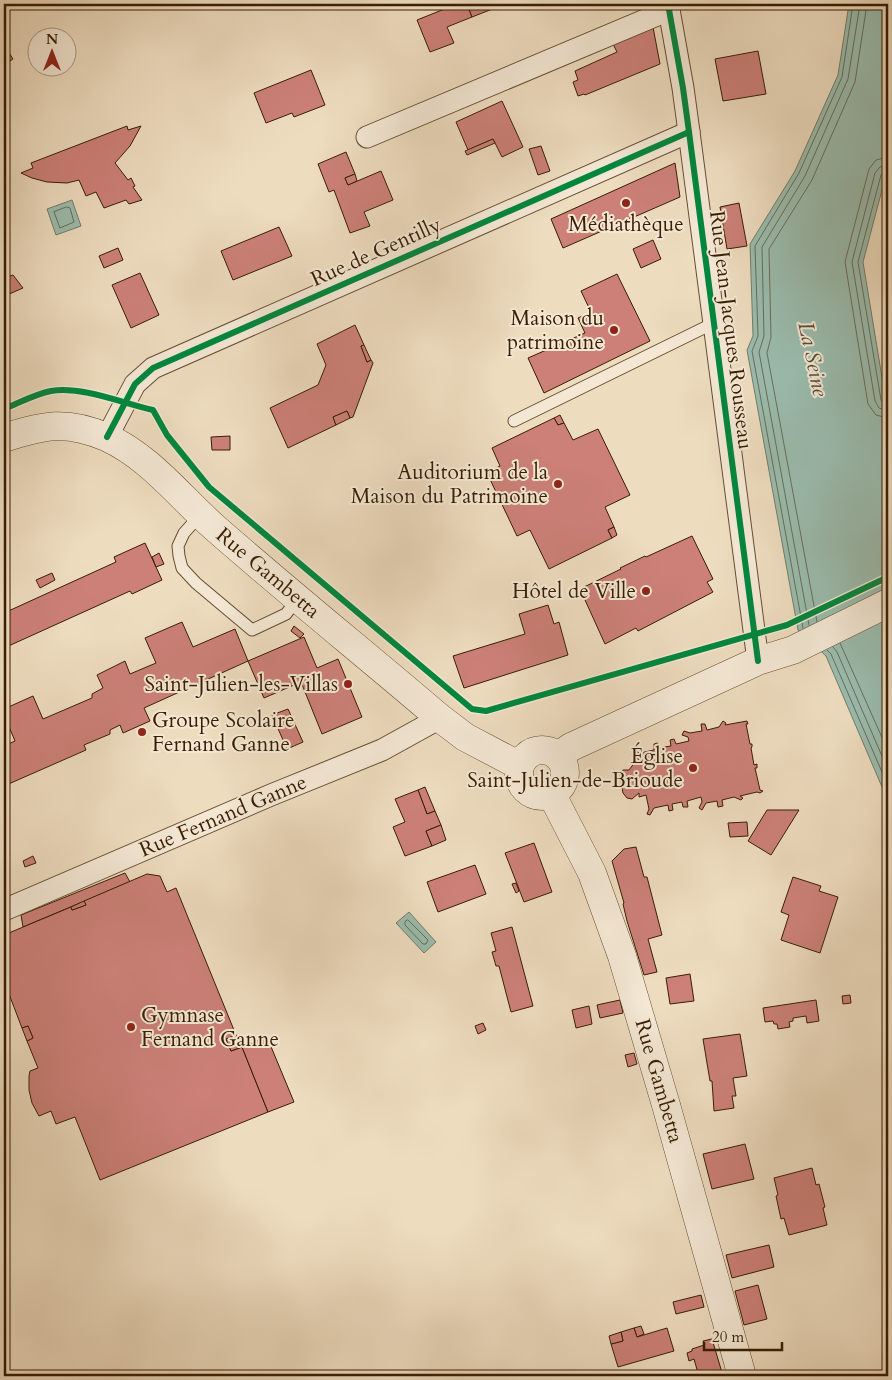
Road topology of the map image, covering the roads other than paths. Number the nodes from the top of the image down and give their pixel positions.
1 (668, 7) edge
2 (689, 132) junction
3 (368, 137) dead end
4 (714, 323) junction
5 (514, 421) dead end
6 (4, 438) edge
7 (107, 438) junction
8 (201, 514) junction
9 (298, 598) junction
10 (888, 603) edge
11 (758, 661) junction
12 (440, 718) junction
13 (558, 756) junction
14 (520, 766) junction
15 (552, 795) junction
16 (4, 910) edge
17 (742, 1376) edge

1 - 2 street, Rue Jean-Jacques Rousseau
1 - 3 street
2 - 4 street, Rue Jean-Jacques Rousseau
2 - 7 street, Rue de Gentilly
4 - 5 lane
4 - 11 street, Rue Jean-Jacques Rousseau
6 - 7 street, Rue Gambetta
7 - 8 street, Rue Gambetta
8 - 9 street, Rue Gambetta
8 - 9 lane
9 - 12 street, Rue Gambetta
10 - 11 street
11 - 13 street
12 - 14 street, Rue Gambetta
12 - 16 street, Rue Fernand Ganne
13 - 14 street
13 - 15 street
14 - 15 street
15 - 17 street, Rue Gambetta

